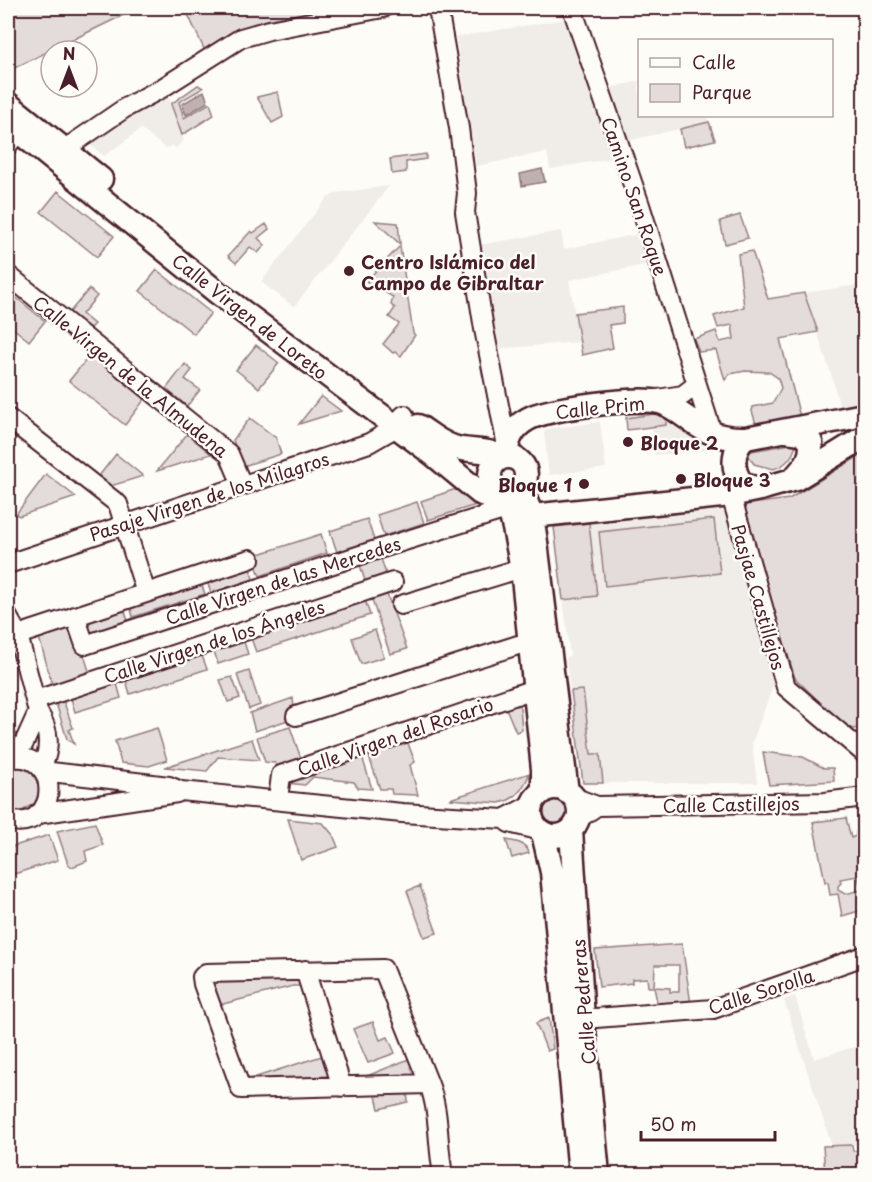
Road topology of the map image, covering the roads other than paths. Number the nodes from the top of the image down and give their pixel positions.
1 (383, 8) edge
2 (438, 8) edge
3 (572, 8) edge
4 (8, 105) edge
5 (11, 133) edge
6 (65, 149) junction
7 (8, 275) edge
8 (696, 385) junction
9 (649, 400) junction
10 (864, 414) edge
11 (8, 418) edge
12 (399, 421) junction
13 (785, 431) junction
14 (713, 435) junction
15 (864, 437) edge
16 (509, 438) junction
17 (746, 438) junction
18 (793, 480) junction
19 (242, 485) junction
20 (760, 489) junction
21 (504, 495) junction
22 (731, 495) junction
23 (532, 516) junction
24 (124, 524) junction
25 (250, 559) dead end
26 (8, 564) edge
27 (522, 568) junction
28 (393, 582) dead end
29 (146, 593) junction
30 (401, 605) dead end
31 (75, 616) junction
32 (8, 617) edge
33 (18, 635) junction
34 (529, 644) junction
35 (534, 689) junction
36 (37, 706) junction
37 (296, 716) dead end
38 (864, 753) edge
39 (9, 759) edge
40 (42, 769) junction
41 (181, 791) junction
42 (864, 796) edge
43 (538, 798) junction
44 (278, 800) junction
45 (572, 809) junction
46 (38, 814) junction
47 (504, 819) junction
48 (12, 823) edge
49 (541, 831) junction
50 (864, 956) edge
51 (305, 970) junction
52 (584, 1019) junction
53 (429, 1084) junction
54 (342, 1087) junction
55 (443, 1174) edge
56 (580, 1174) edge
57 (598, 1174) edge

1 - 6 street
2 - 16 street
3 - 8 street, Camino San Roque
4 - 6 main road, Calle Virgen de Loreto
5 - 12 main road, Calle Virgen de Loreto
6 - 12 main road, Calle Virgen de Loreto
7 - 19 street, Calle Virgen de la Almudena
8 - 9 street
8 - 14 street, Camino San Roque
9 - 14 main road, Calle Prim
9 - 16 main road, Calle Prim
10 - 13 main road, Calle Prim
11 - 24 street
12 - 16 main road, Calle Virgen de Loreto
12 - 19 street, Pasaje Virgen de los Milagros
12 - 21 main road, Calle Virgen de Loreto
13 - 17 main road, Calle Prim
13 - 18 main road
14 - 17 main road, Calle Prim
15 - 18 main road
16 - 21 main road
16 - 21 main road
17 - 20 main road
18 - 20 main road
19 - 24 street, Pasaje Virgen de los Milagros
20 - 22 main road
21 - 23 main road
21 - 27 main road
21 - 31 street, Calle Virgen de las Mercedes
22 - 23 main road
22 - 38 street, Pasjae Castillejos
23 - 45 main road, Calle Pedreras
24 - 26 street, Pasaje Virgen de los Milagros
24 - 29 street
25 - 29 street, Calle Virgen de las Mercedes
27 - 30 street
27 - 34 main road
28 - 36 street, Calle Virgen de los Ángeles
29 - 31 street, Calle Virgen de las Mercedes
31 - 33 street, Calle Virgen de las Mercedes
32 - 33 street
33 - 36 street
34 - 35 main road
34 - 37 street
35 - 43 main road
35 - 44 street, Calle Virgen del Rosario
36 - 39 street
36 - 40 street
39 - 40 street, Calle Virgen del Rosario
40 - 41 street, Calle Virgen del Rosario
40 - 46 street
41 - 44 street, Calle Virgen del Rosario
41 - 46 street, Calle Virgen del Rosario
42 - 45 street, Calle Castillejos
43 - 45 main road
43 - 47 street
43 - 49 main road
44 - 47 street, Calle Virgen del Rosario
45 - 49 main road
45 - 52 main road, Calle Pedreras
46 - 48 street, Calle Virgen del Rosario
47 - 49 street, Calle Virgen del Rosario
49 - 56 main road, Calle Pedreras
50 - 52 street, Calle Sorolla
51 - 53 street
51 - 54 street
51 - 54 street
52 - 57 main road, Calle Pedreras
53 - 54 street
53 - 55 street

